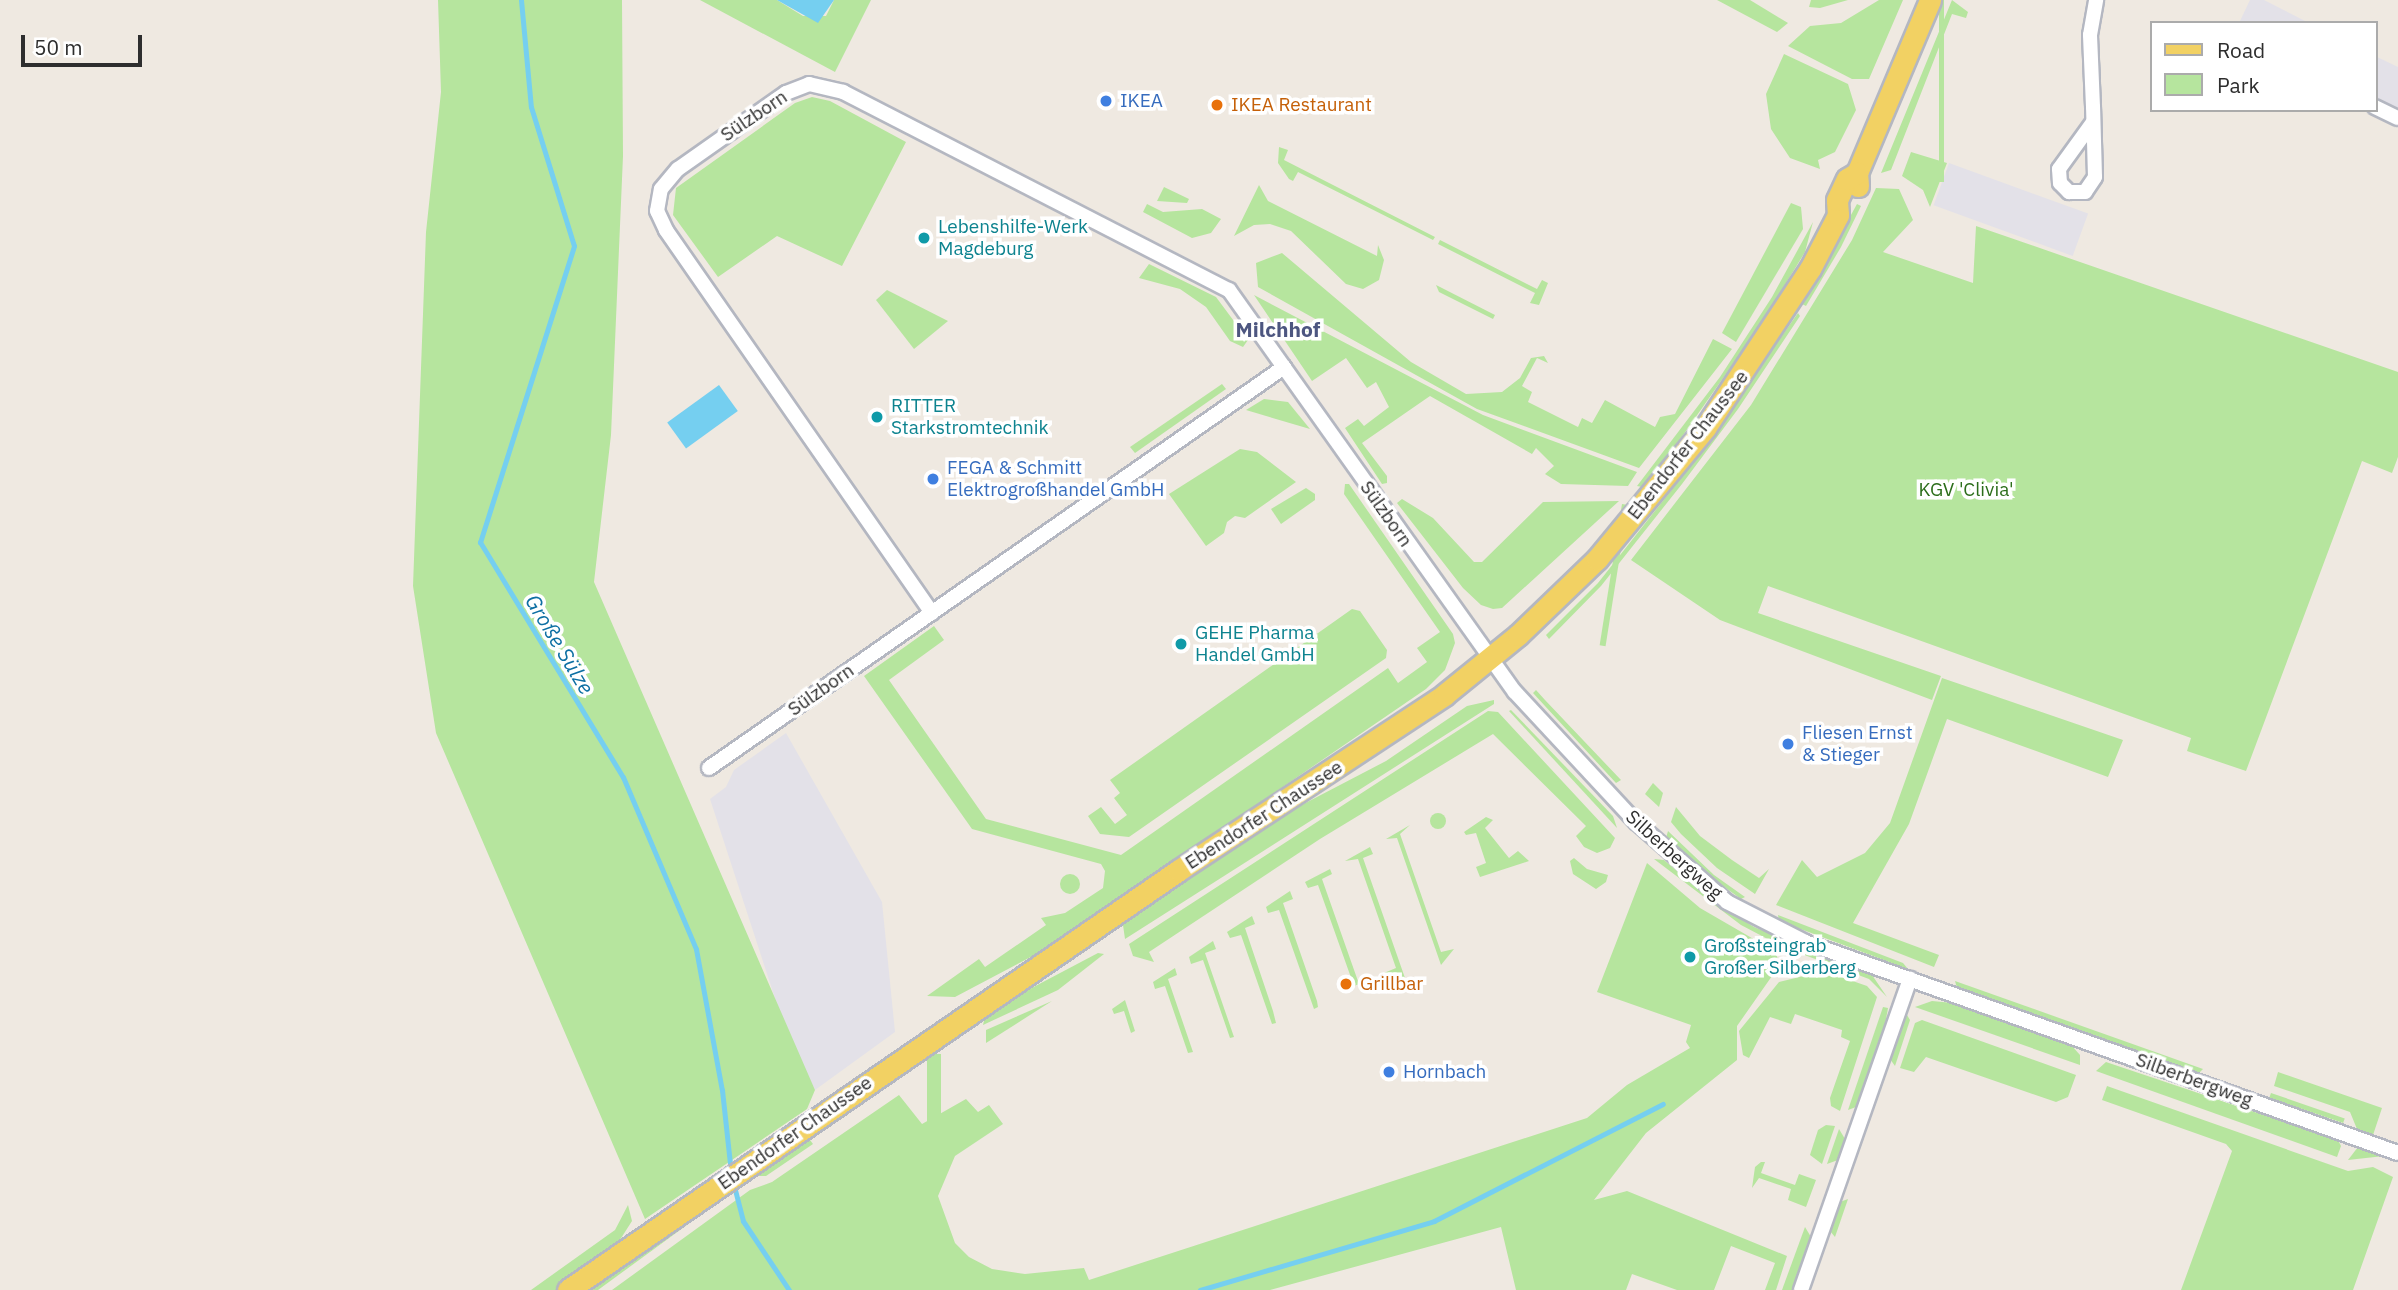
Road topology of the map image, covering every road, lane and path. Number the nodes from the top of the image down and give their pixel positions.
1 (1930, 0) edge
2 (2096, 0) edge
3 (2377, 108) edge
4 (2398, 118) edge
5 (2094, 122) dead end
6 (1284, 368) junction
7 (932, 612) junction
8 (1489, 659) junction
9 (709, 768) dead end
10 (1910, 979) junction
11 (2398, 1153) edge
12 (568, 1290) edge
13 (1801, 1290) edge

1 - 8 main road, Ebendorfer Chaussee
2 - 5 street
3 - 4 street
6 - 7 street, Sülzborn
6 - 7 street, Sülzborn
6 - 8 street, Sülzborn
7 - 9 street, Sülzborn
8 - 10 street, Silberbergweg
8 - 12 main road, Ebendorfer Chaussee
10 - 11 street, Silberbergweg
10 - 13 street

